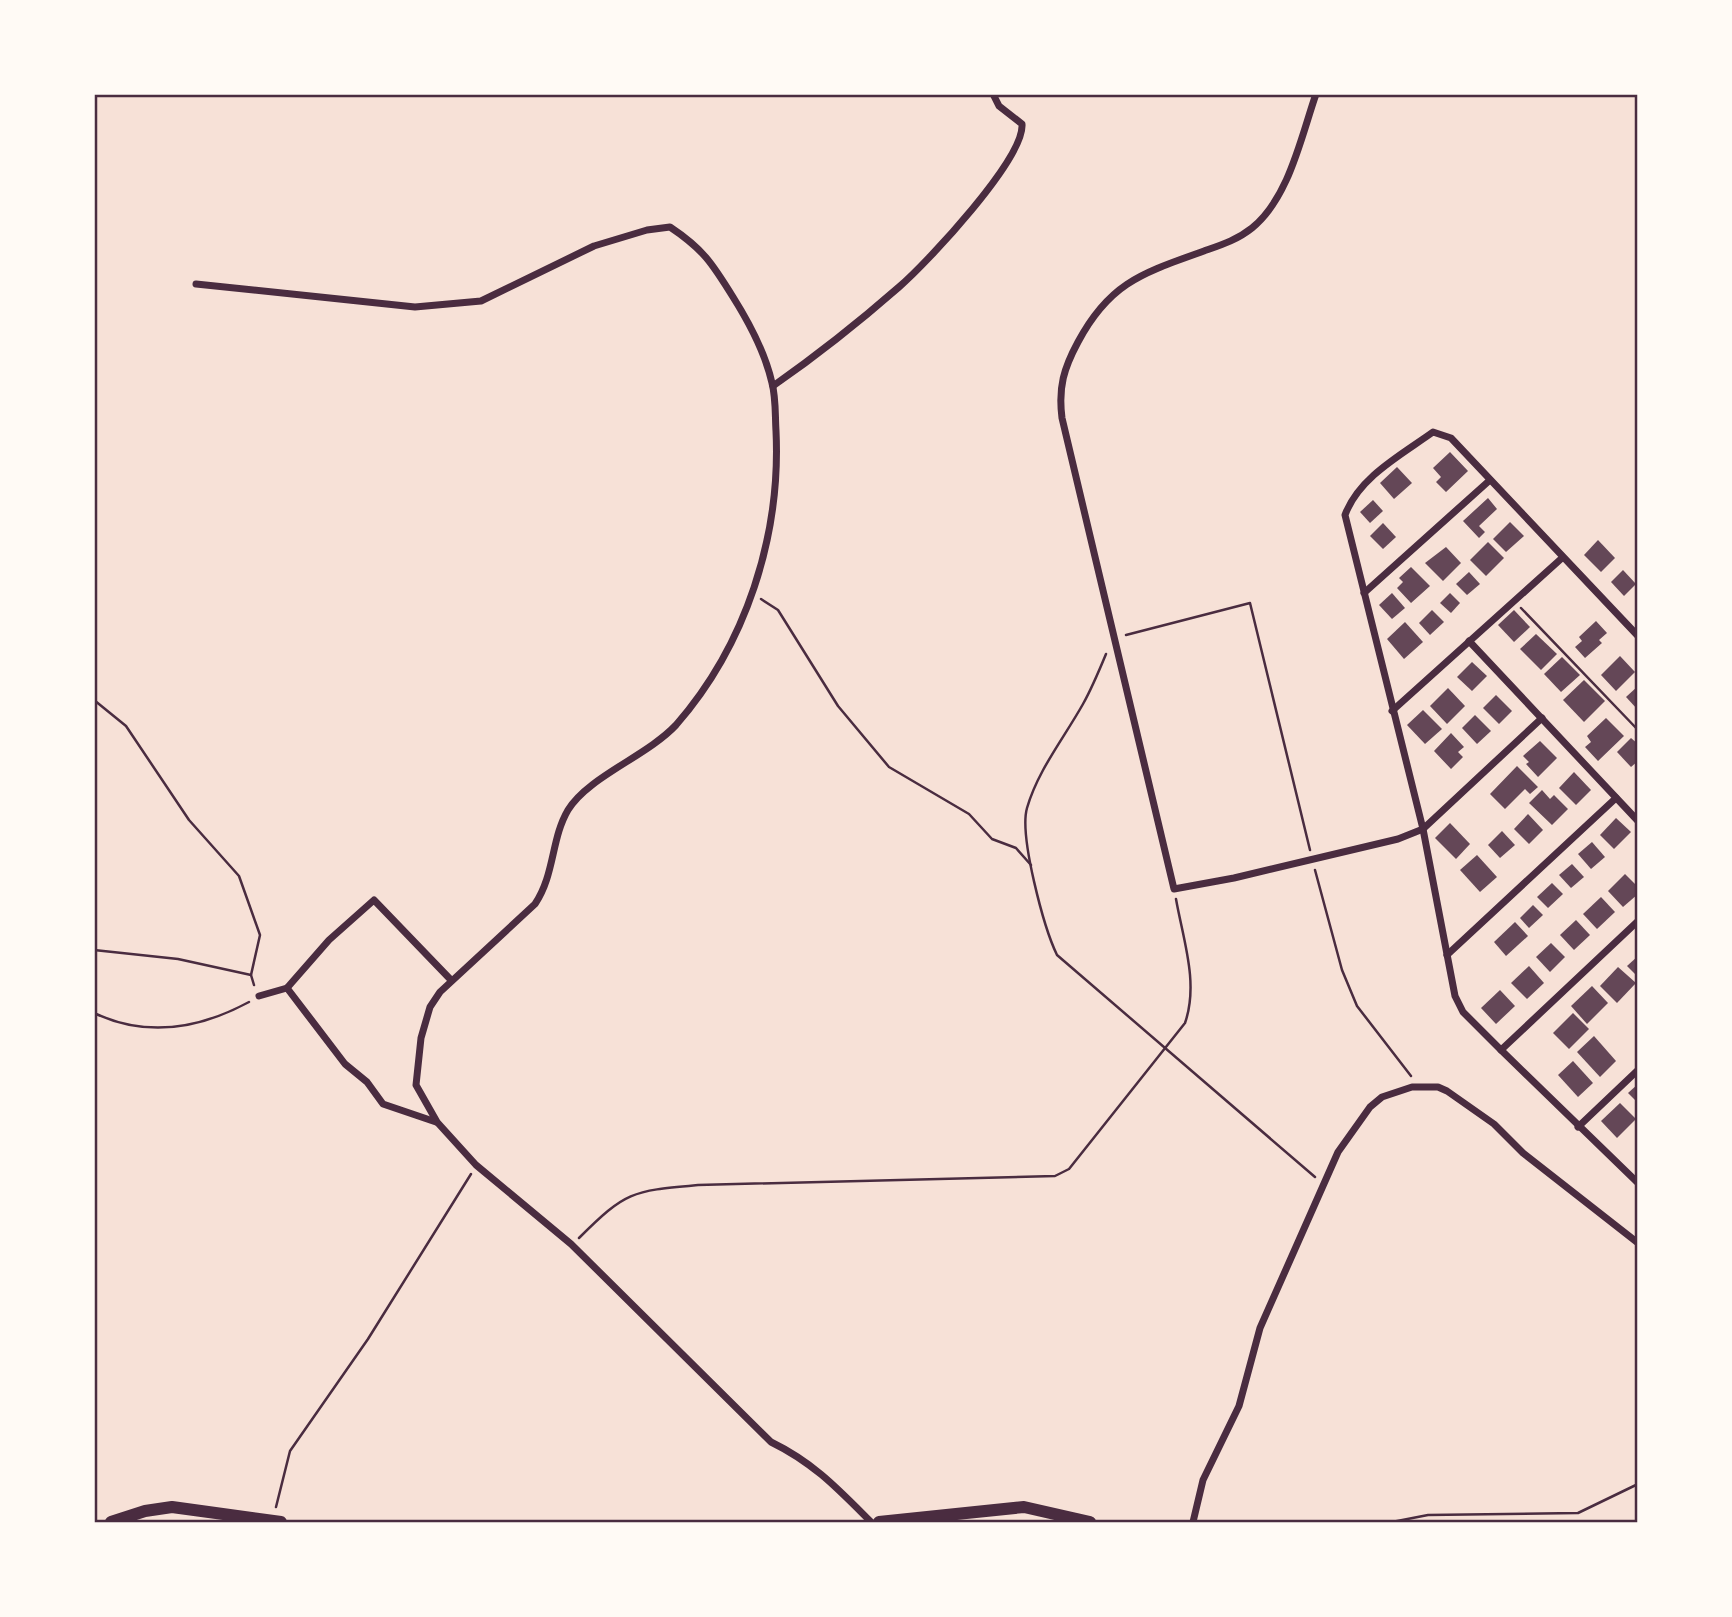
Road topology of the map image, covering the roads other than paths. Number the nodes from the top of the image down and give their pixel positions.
1 (993, 94) edge
2 (1317, 94) edge
3 (196, 284) dead end
4 (773, 386) junction
5 (1490, 480) junction
6 (1562, 558) junction
7 (1364, 593) junction
8 (1637, 636) edge
9 (1469, 641) junction
10 (1392, 711) junction
11 (1542, 718) junction
12 (1616, 798) junction
13 (1637, 821) edge
14 (1423, 829) junction
15 (1637, 921) edge
16 (1447, 955) junction
17 (451, 980) junction
18 (287, 988) junction
19 (259, 996) road end
20 (1501, 1050) junction
21 (1637, 1070) edge
22 (437, 1122) junction
23 (1578, 1127) junction
24 (1637, 1183) edge
25 (1637, 1243) edge
26 (111, 1522) edge
27 (277, 1522) edge
28 (871, 1522) edge
29 (879, 1522) edge
30 (1090, 1522) edge
31 (1193, 1522) edge

1 - 4 street
2 - 14 street
3 - 4 street
4 - 17 street
5 - 6 street
5 - 7 street
5 - 7 street
6 - 8 street
6 - 9 street
7 - 10 street
9 - 10 street
9 - 11 street
10 - 14 street
11 - 12 street
11 - 14 street
12 - 13 street
12 - 16 street
14 - 16 street
15 - 20 street
16 - 20 street
17 - 18 street
17 - 22 street
18 - 19 street
18 - 22 street
20 - 23 street
21 - 23 street
22 - 28 street
23 - 24 street
25 - 31 street
26 - 27 main road
29 - 30 main road

